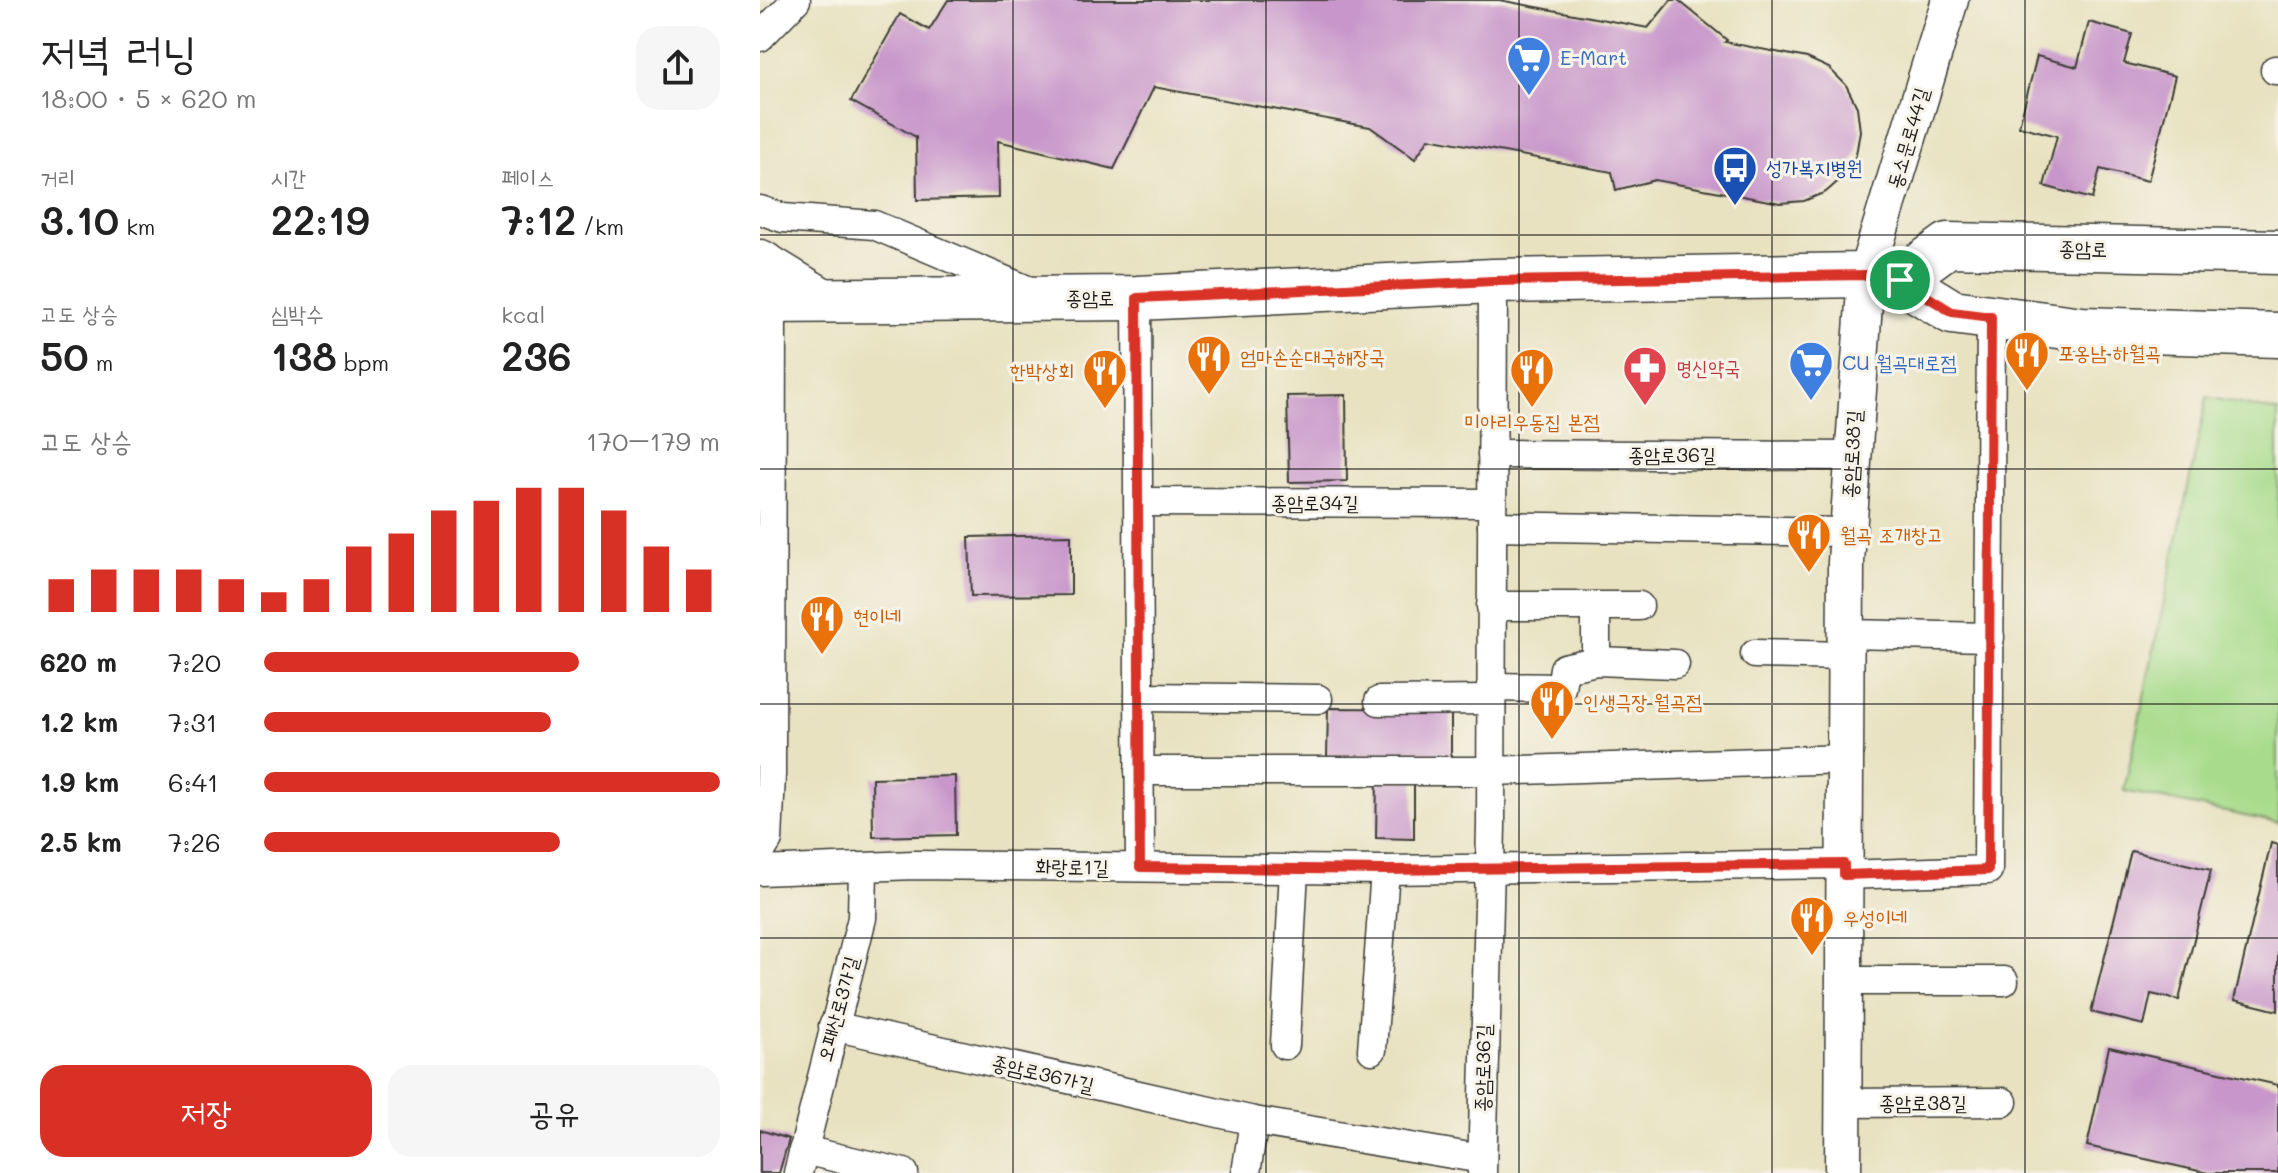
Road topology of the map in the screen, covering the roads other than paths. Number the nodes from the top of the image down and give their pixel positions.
1 (796, 0) edge
2 (1950, 0) edge
3 (760, 37) edge
4 (760, 210) edge
5 (2278, 252) edge
6 (1883, 277) junction
7 (1493, 281) junction
8 (764, 288) edge
9 (1047, 298) junction
10 (1137, 298) junction
11 (1991, 317) junction
12 (2278, 335) edge
13 (1492, 454) junction
14 (1852, 456) junction
15 (1139, 502) junction
16 (1492, 514) junction
17 (1848, 532) junction
18 (1491, 606) junction
19 (1596, 606) junction
20 (1639, 606) dead end
21 (1990, 637) junction
22 (1846, 645) junction
23 (1755, 654) dead end
24 (1596, 661) junction
25 (1675, 664) dead end
26 (1491, 693) junction
27 (765, 694) edge
28 (1139, 697) junction
29 (1318, 699) dead end
30 (1379, 701) dead end
31 (1845, 759) junction
32 (1139, 771) junction
33 (1491, 771) junction
34 (765, 775) edge
35 (760, 853) edge
36 (1140, 867) junction
37 (1489, 867) junction
38 (863, 868) junction
39 (1294, 869) junction
40 (1844, 869) junction
41 (1385, 870) junction
42 (760, 871) edge
43 (1844, 981) junction
44 (2004, 981) dead end
45 (833, 1026) junction
46 (1285, 1045) dead end
47 (1372, 1050) dead end
48 (2003, 1102) dead end
49 (1843, 1103) junction
50 (1254, 1121) junction
51 (801, 1161) edge
52 (1482, 1166) edge
53 (904, 1173) edge
54 (1246, 1173) edge
55 (1843, 1173) edge

1 - 3 street
2 - 6 street, 동소문로44길
4 - 9 street
5 - 6 main road, 종암로
6 - 7 main road, 종암로
6 - 11 main road
6 - 14 street, 종암로38길
7 - 10 main road, 종암로
7 - 13 street, 종암로36길
8 - 9 main road, 종암로
8 - 27 street
9 - 10 main road, 종암로
10 - 15 street
11 - 12 main road
11 - 21 street
13 - 14 street, 종암로36길
13 - 16 street, 종암로36길
14 - 17 street, 종암로38길
15 - 16 street, 종암로34길
15 - 28 street
16 - 17 street
16 - 18 street, 종암로36길
17 - 22 street, 종암로38길
18 - 19 street
18 - 26 street, 종암로36길
19 - 20 street
19 - 24 street
21 - 22 street
21 - 40 street
22 - 23 street
22 - 31 street, 종암로38길
24 - 25 street
24 - 26 street
26 - 30 street
26 - 33 street, 종암로36길
27 - 34 street
28 - 29 street
28 - 32 street
31 - 33 street
31 - 40 street, 종암로38길
32 - 33 street
32 - 36 street
33 - 37 street, 종암로36길
34 - 35 street
36 - 38 street, 화랑로1길
36 - 39 street, 화랑로1길
37 - 40 street
37 - 41 street, 화랑로1길
37 - 52 street, 종암로36길
38 - 42 street, 화랑로1길
38 - 45 street, 오패산로3가길
39 - 41 street, 화랑로1길
39 - 46 street
40 - 43 street, 종암로38길
41 - 47 street
43 - 44 street
43 - 49 street, 종암로38길
45 - 50 street, 종암로36가길
45 - 51 street, 오패산로3가길
48 - 49 street, 종암로38길
49 - 55 street, 종암로38길
50 - 52 street, 종암로36가길
50 - 54 street
51 - 53 street, 오패산로3가길

